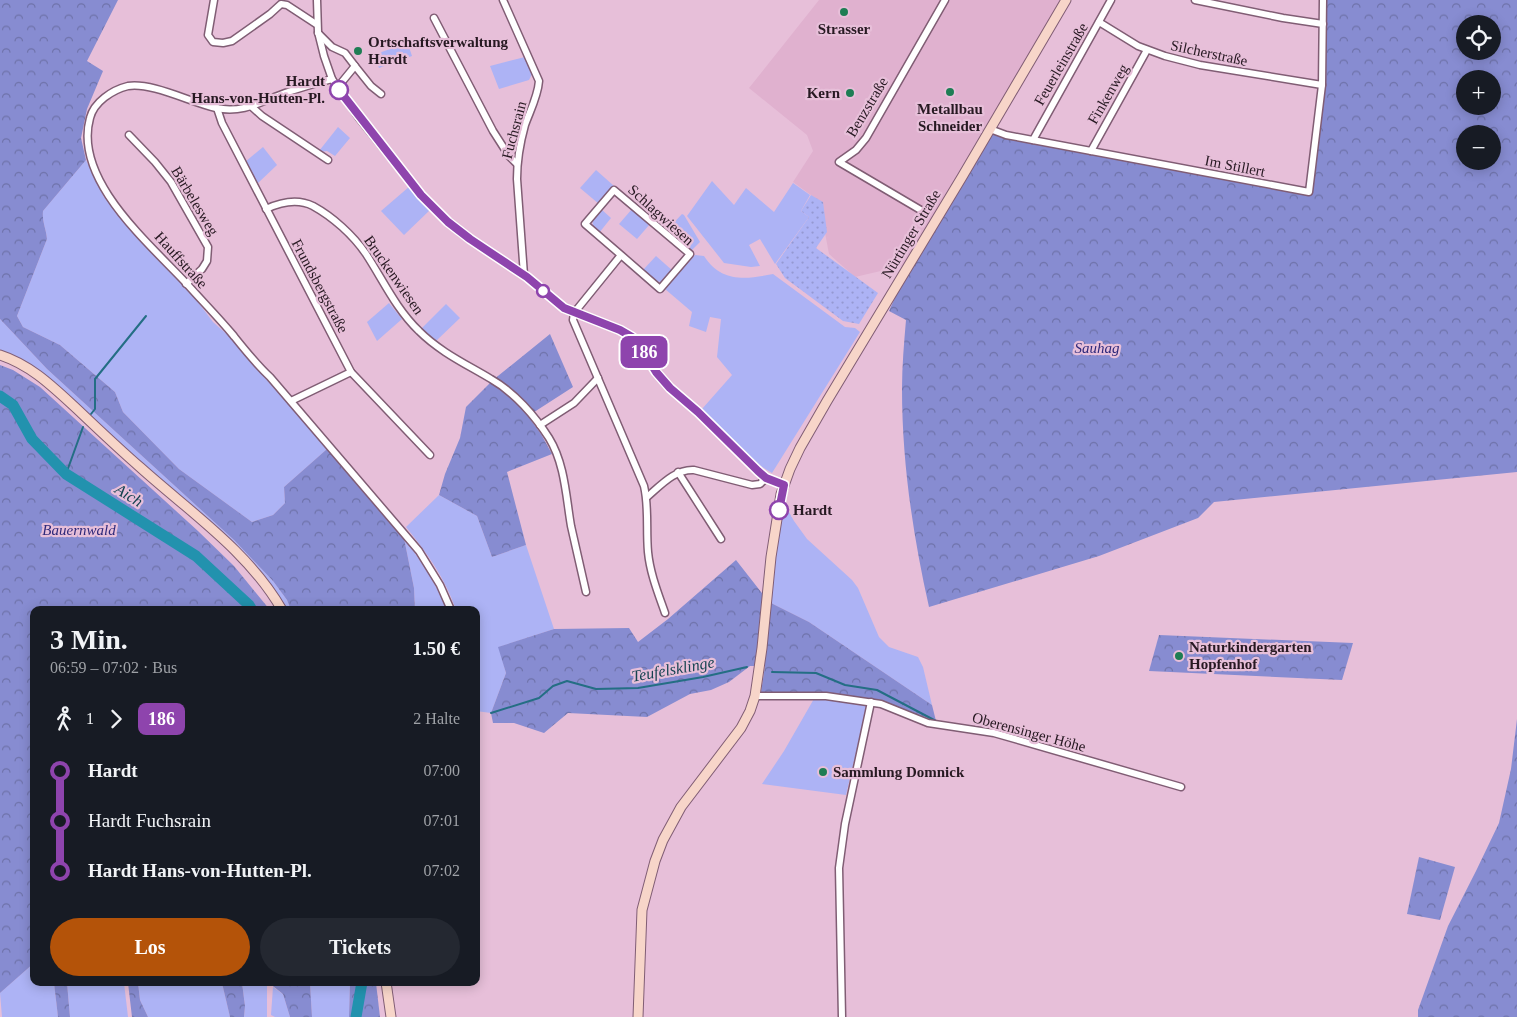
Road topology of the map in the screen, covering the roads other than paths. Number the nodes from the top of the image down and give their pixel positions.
1 (214, 0) edge
2 (317, 0) edge
3 (503, 0) edge
4 (945, 0) edge
5 (1066, 0) edge
6 (1111, 0) edge
7 (1195, 0) edge
8 (1324, 0) edge
9 (434, 18) dead end
10 (1099, 22) junction
11 (316, 24) junction
12 (1323, 24) junction
13 (318, 32) junction
14 (1147, 50) junction
15 (355, 66) junction
16 (332, 79) junction
17 (1322, 85) junction
18 (337, 88) junction
19 (381, 94) dead end
20 (252, 107) junction
21 (217, 108) junction
22 (990, 129) junction
23 (129, 135) dead end
24 (1032, 140) junction
25 (1091, 151) junction
26 (328, 160) dead end
27 (517, 164) junction
28 (266, 209) junction
29 (924, 212) dead end
30 (621, 255) junction
31 (524, 275) junction
32 (186, 284) junction
33 (574, 313) junction
34 (0, 355) edge
35 (351, 372) junction
36 (598, 378) junction
37 (291, 401) junction
38 (540, 425) junction
39 (430, 455) dead end
40 (678, 472) junction
41 (766, 478) junction
42 (784, 485) junction
43 (647, 497) junction
44 (721, 539) dead end
45 (586, 592) dead end
46 (279, 606) edge
47 (449, 606) edge
48 (665, 612) dead end
49 (755, 696) junction
50 (871, 702) junction
51 (1181, 787) dead end
52 (387, 986) edge
53 (391, 1017) edge
54 (638, 1017) edge
55 (842, 1017) edge

1 - 11 street
2 - 11 street
3 - 27 street, Fuchsrain
4 - 29 street, Benzstraße
5 - 22 main road, Nürtinger Straße
6 - 10 street, Feuerleinstraße
7 - 12 street
8 - 12 street, Im Stillert
9 - 27 street
10 - 14 street, Silcherstraße
10 - 24 street, Feuerleinstraße
11 - 13 street
12 - 17 street, Im Stillert
13 - 15 street
13 - 16 street
14 - 17 street, Silcherstraße
14 - 25 street, Finkenweg
15 - 18 street
15 - 19 street
16 - 18 street
16 - 20 street, Hauffstraße
17 - 25 street, Im Stillert
18 - 31 street
20 - 21 street, Hauffstraße
20 - 26 street
21 - 28 street, Frundsbergstraße
21 - 32 street, Hauffstraße
22 - 24 street, Im Stillert
22 - 42 main road, Nürtinger Straße
23 - 32 street, Bärbelesweg
24 - 25 street, Im Stillert
27 - 31 street, Fuchsrain
28 - 35 street, Frundsbergstraße
28 - 38 street, Bruckenwiesen
30 - 30 street, Schlagwiesen
30 - 33 street
31 - 33 street
32 - 37 street, Hauffstraße
33 - 36 street
33 - 41 street
34 - 46 main road
35 - 37 street
35 - 39 street, Frundsbergstraße
36 - 38 street
36 - 43 street
37 - 47 street, Hauffstraße
38 - 45 street, Bruckenwiesen
40 - 41 street
40 - 43 street
40 - 44 street
41 - 42 street
42 - 49 main road, Nürtinger Straße
43 - 48 street
49 - 50 street, Oberensinger Höhe
49 - 54 main road, Nürtinger Straße
50 - 51 street, Oberensinger Höhe
50 - 55 street
52 - 53 main road

